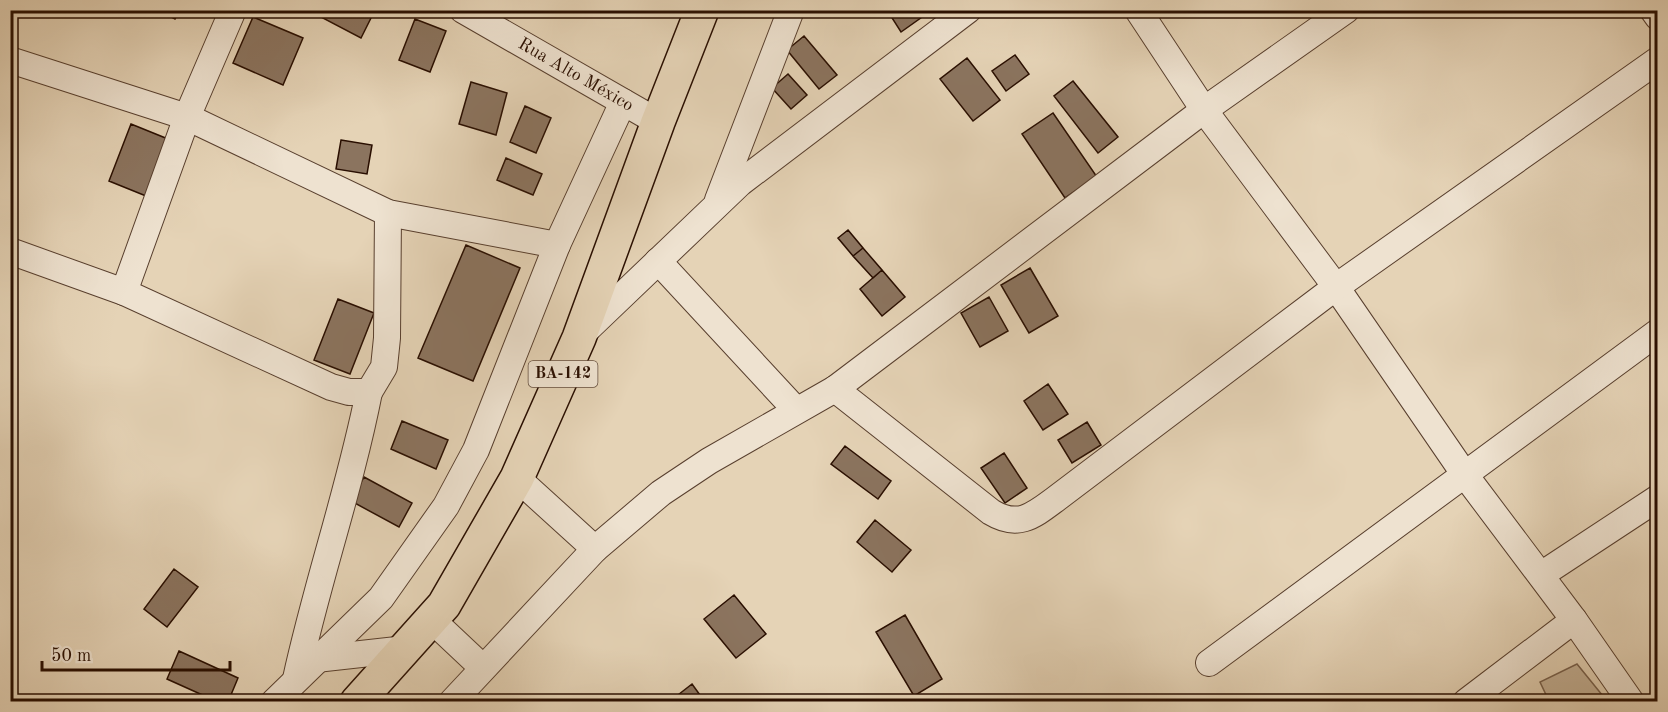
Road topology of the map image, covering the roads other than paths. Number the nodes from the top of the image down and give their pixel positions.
1 (233, 10) edge
2 (463, 10) edge
3 (702, 10) edge
4 (791, 10) edge
5 (968, 10) edge
6 (1138, 10) edge
7 (1346, 10) edge
8 (1653, 10) edge
9 (1658, 17) edge
10 (10, 60) edge
11 (1658, 60) edge
12 (623, 102) junction
13 (1204, 110) junction
14 (187, 117) junction
15 (658, 122) junction
16 (717, 203) junction
17 (388, 213) junction
18 (557, 245) junction
19 (10, 251) edge
20 (658, 261) junction
21 (1336, 287) junction
22 (124, 292) junction
23 (1658, 332) edge
24 (579, 338) junction
25 (835, 389) junction
26 (369, 392) junction
27 (796, 410) junction
28 (1465, 475) junction
29 (517, 478) junction
30 (1658, 498) edge
31 (595, 549) junction
32 (1541, 576) junction
33 (432, 620) junction
34 (1574, 620) junction
35 (406, 649) junction
36 (316, 659) junction
37 (1209, 663) dead end
38 (483, 668) junction
39 (296, 679) junction
40 (274, 702) edge
41 (357, 702) edge
42 (452, 702) edge
43 (1466, 702) edge
44 (1631, 702) edge

1 - 14 street
2 - 12 street, Rua Alto México
3 - 15 main road, BA-142
4 - 16 street
5 - 16 street
6 - 13 street
7 - 13 street
8 - 9 street
10 - 14 street
11 - 21 street
12 - 15 street, Rua Alto México
12 - 18 street
13 - 21 street
13 - 25 street
14 - 17 street
14 - 22 street
15 - 24 main road, BA-142
16 - 20 street
17 - 18 street
17 - 26 street
18 - 36 street
19 - 22 street
20 - 24 street
20 - 27 street
21 - 25 street
21 - 28 street
22 - 26 street
23 - 28 street
24 - 29 main road, BA-142
25 - 27 street
26 - 39 street
27 - 31 street
28 - 32 street
28 - 37 street
29 - 31 street
29 - 33 main road, BA-142
30 - 32 street
31 - 38 street
32 - 34 street
33 - 35 main road, BA-142
33 - 38 street
34 - 43 street
34 - 44 street
35 - 36 street
35 - 41 main road, BA-142
36 - 39 street
38 - 42 street
39 - 40 street

